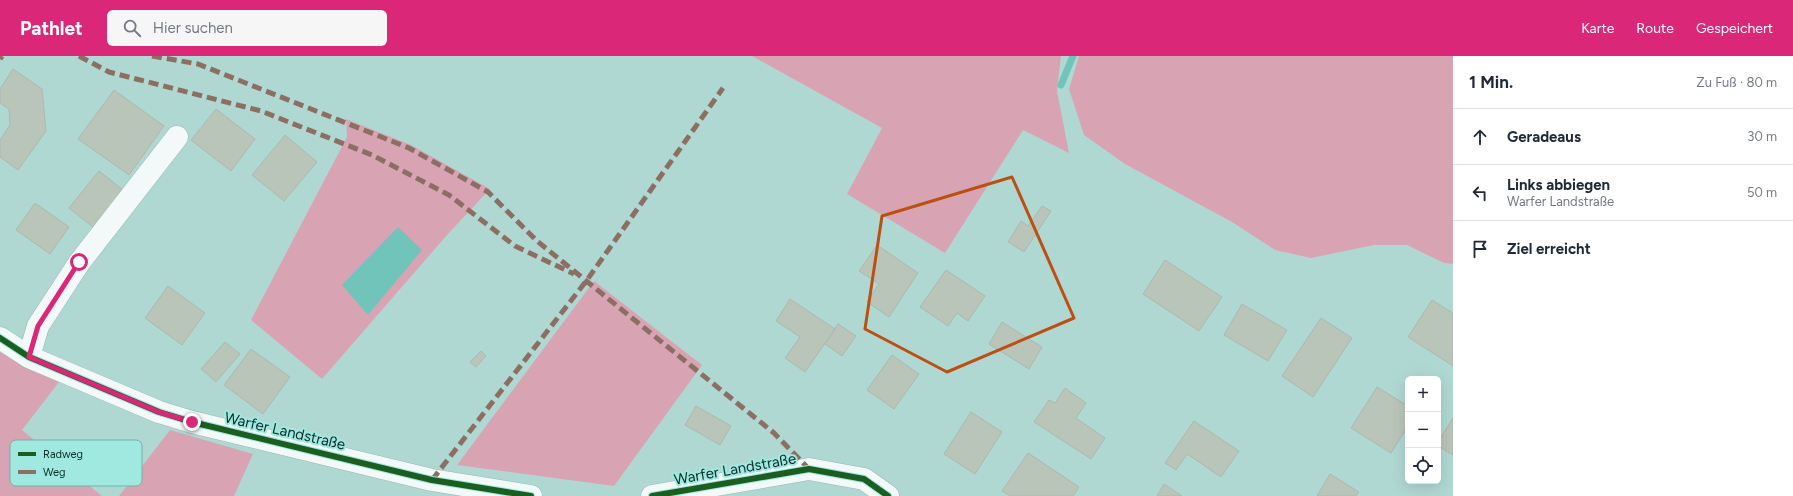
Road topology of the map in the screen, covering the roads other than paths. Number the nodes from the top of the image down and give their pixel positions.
1 (177, 137) dead end
2 (0, 338) edge
3 (29, 357) junction
4 (531, 496) edge
5 (652, 496) edge
6 (888, 496) edge

1 - 3 street
2 - 3 street, Warfer Landstraße
3 - 4 street, Warfer Landstraße
5 - 6 street, Warfer Landstraße

